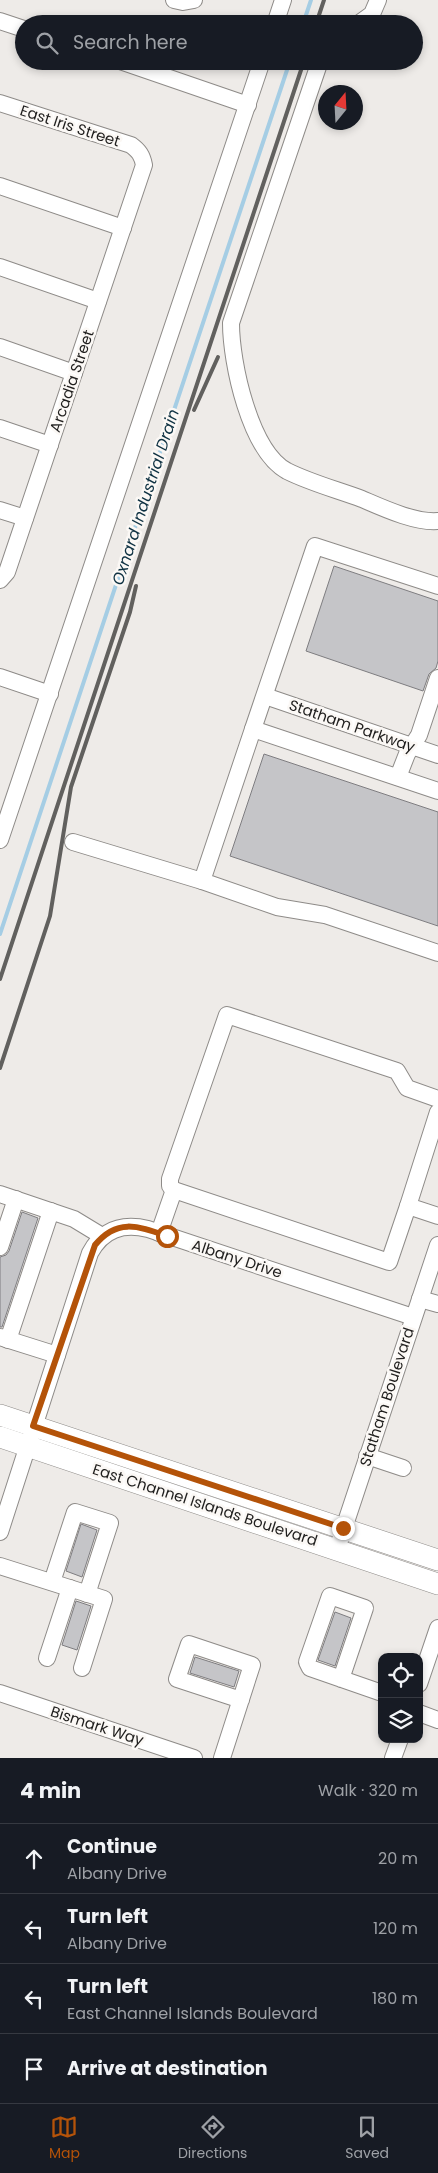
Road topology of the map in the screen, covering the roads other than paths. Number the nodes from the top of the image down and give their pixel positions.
1 (174, 0) edge
2 (194, 0) edge
3 (282, 0) edge
4 (378, 0) edge
5 (278, 15) edge
6 (371, 15) edge
7 (0, 20) edge
8 (15, 26) edge
9 (146, 70) edge
10 (259, 70) edge
11 (317, 70) edge
12 (0, 103) edge
13 (248, 105) junction
14 (140, 179) joint
15 (0, 186) edge
16 (123, 228) junction
17 (0, 267) edge
18 (98, 301) junction
19 (0, 347) edge
20 (74, 373) junction
21 (0, 428) edge
22 (50, 445) junction
23 (0, 510) edge
24 (25, 518) junction
25 (438, 521) edge
26 (0, 580) edge
27 (438, 586) edge
28 (0, 677) edge
29 (438, 678) edge
30 (50, 694) junction
31 (265, 696) junction
32 (253, 729) junction
33 (412, 746) junction
34 (438, 755) edge
35 (398, 777) junction
36 (438, 791) edge
37 (0, 840) edge
38 (73, 842) dead end
39 (202, 881) junction
40 (438, 953) edge
41 (438, 1099) edge
42 (438, 1112) edge
43 (174, 1190) junction
44 (0, 1194) edge
45 (16, 1199) junction
46 (408, 1206) junction
47 (51, 1211) junction
48 (438, 1216) edge
49 (159, 1233) junction
50 (102, 1236) junction
51 (438, 1245) edge
52 (0, 1247) edge
53 (432, 1281) edge
54 (420, 1299) junction
55 (438, 1304) edge
56 (413, 1317) junction
57 (4, 1339) edge
58 (57, 1355) junction
59 (0, 1415) edge
60 (0, 1436) edge
61 (30, 1436) junction
62 (367, 1456) junction
63 (403, 1468) dead end
64 (343, 1528) junction
65 (0, 1532) edge
66 (337, 1549) junction
67 (438, 1560) edge
68 (0, 1566) edge
69 (52, 1582) junction
70 (438, 1584) edge
71 (70, 1588) junction
72 (87, 1594) junction
73 (438, 1628) edge
74 (47, 1658) dead end
75 (82, 1668) dead end
76 (423, 1672) edge
77 (341, 1679) junction
78 (378, 1692) edge
79 (0, 1693) edge
80 (241, 1700) junction
81 (423, 1714) edge
82 (438, 1720) edge
83 (399, 1743) edge
84 (194, 1758) edge
85 (222, 1758) edge
86 (394, 1758) edge

1 - 2 street
3 - 5 street
4 - 6 street
7 - 8 street
9 - 13 street
10 - 13 street
11 - 25 street
12 - 14 street, East Iris Street
13 - 30 street
14 - 16 street, Arcadia Street
15 - 16 street
16 - 18 street, Arcadia Street
17 - 18 street
18 - 20 street, Arcadia Street
19 - 20 street
20 - 22 street, Arcadia Street
21 - 22 street
22 - 24 street, Arcadia Street
23 - 24 street
24 - 26 street, Arcadia Street
27 - 31 street
28 - 30 street
29 - 33 street
30 - 37 street
31 - 32 street
31 - 33 street, Statham Parkway
32 - 35 street
32 - 39 street
33 - 34 street, Statham Parkway
33 - 35 street
35 - 36 street
38 - 39 street
39 - 40 street
41 - 43 street
42 - 46 street
43 - 46 street
43 - 49 street
44 - 45 street
45 - 47 street
45 - 52 street
46 - 48 street
47 - 50 street
47 - 57 street
49 - 50 street, Albany Drive
49 - 56 street, Albany Drive
50 - 58 street
51 - 53 street, Statham Boulevard
53 - 54 street, Statham Boulevard
54 - 55 street
54 - 56 street, Statham Boulevard
56 - 62 street, Statham Boulevard
57 - 58 street
58 - 61 street
59 - 61 main road, East Channel Islands Boulevard
60 - 61 main road, East Channel Islands Boulevard
61 - 64 main road, East Channel Islands Boulevard
61 - 65 street
61 - 66 main road, East Channel Islands Boulevard
62 - 63 street
62 - 64 street, Statham Boulevard
64 - 66 street, Statham Boulevard
64 - 67 main road, East Channel Islands Boulevard
66 - 70 main road, East Channel Islands Boulevard
68 - 69 street
69 - 71 street
69 - 72 street
71 - 72 street
71 - 74 street
72 - 75 street
73 - 76 street
77 - 77 street
77 - 78 street
79 - 84 street, Bismark Way
80 - 80 street
80 - 85 street
81 - 82 street
83 - 86 street

